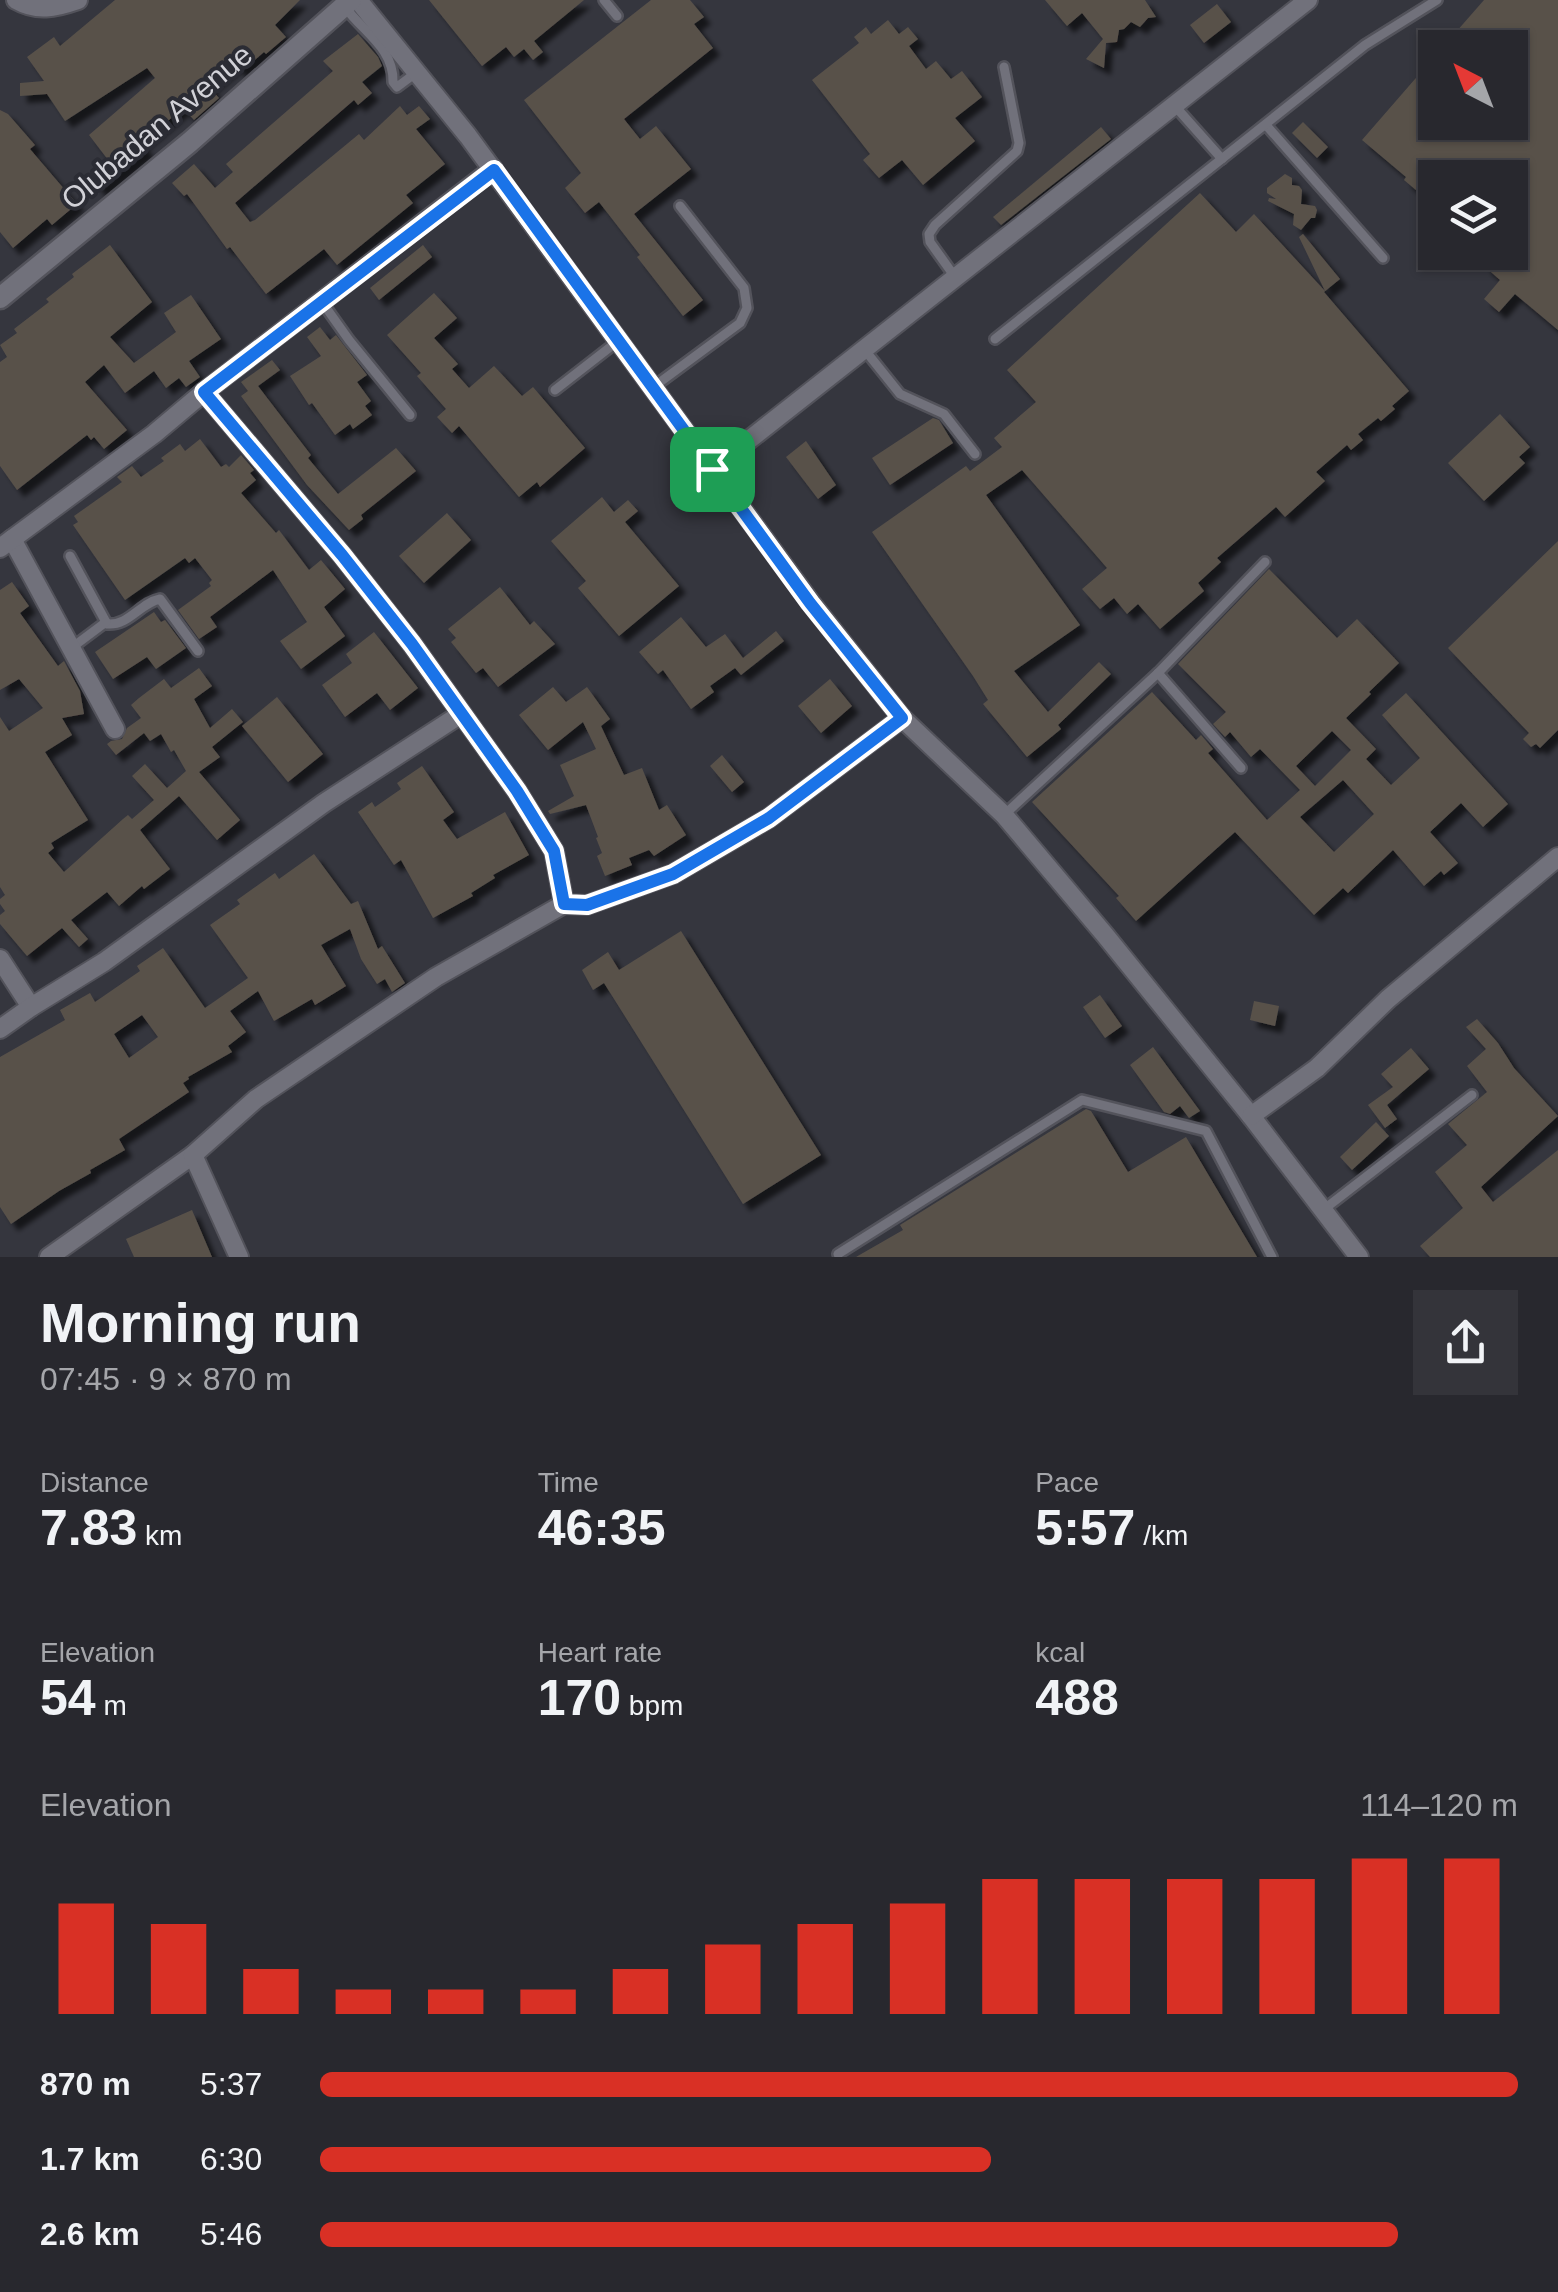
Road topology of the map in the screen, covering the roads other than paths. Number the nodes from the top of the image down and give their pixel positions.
1 (16, 0) edge
2 (78, 0) edge
3 (604, 0) edge
4 (1308, 0) edge
5 (1437, 0) edge
6 (351, 2) edge
7 (617, 16) dead end
8 (1004, 67) dead end
9 (1174, 105) junction
10 (1266, 125) junction
11 (1222, 160) junction
12 (494, 170) junction
13 (680, 206) dead end
14 (1383, 258) dead end
15 (955, 277) junction
16 (1, 294) edge
17 (322, 302) junction
18 (995, 340) dead end
19 (618, 341) junction
20 (864, 349) junction
21 (652, 388) junction
22 (555, 390) dead end
23 (204, 392) junction
24 (410, 415) dead end
25 (975, 454) dead end
26 (712, 469) junction
27 (6, 544) edge
28 (70, 556) dead end
29 (1266, 562) dead end
30 (106, 622) junction
31 (70, 649) junction
32 (198, 651) dead end
33 (1158, 674) junction
34 (462, 714) junction
35 (902, 718) junction
36 (115, 728) dead end
37 (1240, 768) dead end
38 (1004, 815) junction
39 (1558, 857) edge
40 (564, 904) junction
41 (0, 959) edge
42 (31, 1007) junction
43 (0, 1030) edge
44 (1472, 1095) dead end
45 (1251, 1116) junction
46 (193, 1155) junction
47 (1323, 1210) junction
48 (838, 1254) dead end
49 (49, 1257) edge
50 (239, 1257) edge
51 (1272, 1257) edge
52 (1359, 1257) edge

1 - 2 street
3 - 7 lane
4 - 9 street
5 - 10 lane
6 - 12 street
6 - 16 street, Olubadan Avenue
8 - 15 lane
9 - 11 lane
9 - 15 street
10 - 11 lane
10 - 14 lane
11 - 18 lane
12 - 17 street
12 - 19 street
13 - 21 lane
15 - 20 street
17 - 23 street
17 - 24 lane
19 - 21 street
19 - 22 lane
20 - 25 lane
20 - 26 street
21 - 26 street
23 - 27 street
23 - 34 street
26 - 35 street
27 - 31 street
28 - 30 lane
29 - 33 lane
30 - 31 lane
30 - 32 lane
31 - 36 street
33 - 37 lane
33 - 38 lane
34 - 40 street
34 - 42 street
35 - 38 street
35 - 40 street
38 - 45 street
39 - 45 street
40 - 46 street
41 - 42 street
42 - 43 street
44 - 47 lane
45 - 47 street
46 - 49 street
46 - 50 street
47 - 52 street
48 - 51 lane

